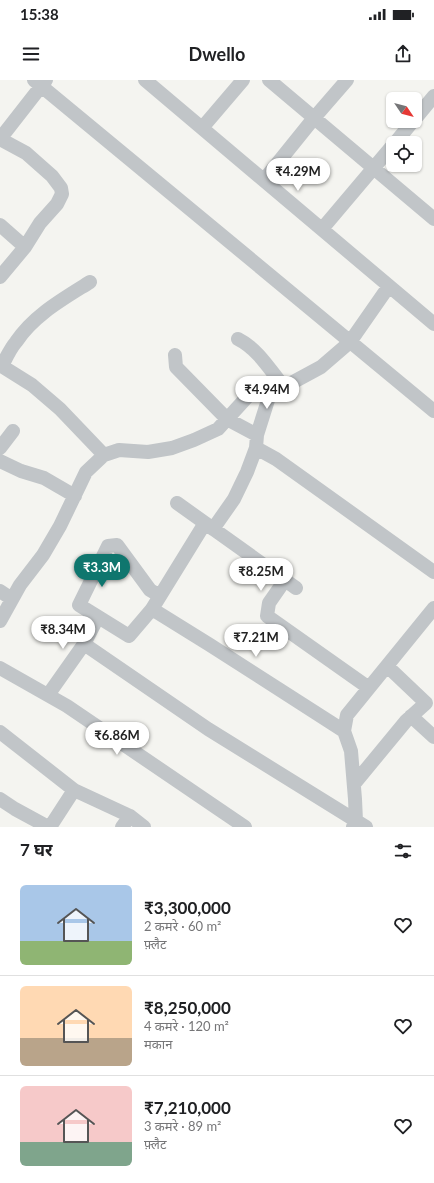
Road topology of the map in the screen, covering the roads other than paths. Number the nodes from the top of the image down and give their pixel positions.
1 (145, 80) edge
2 (243, 80) edge
3 (269, 80) edge
4 (347, 80) edge
5 (40, 82) edge
6 (434, 96) edge
7 (422, 110) edge
8 (314, 118) junction
9 (202, 128) junction
10 (407, 128) edge
11 (401, 136) edge
12 (0, 139) edge
13 (386, 154) edge
14 (374, 168) junction
15 (264, 180) junction
16 (433, 216) edge
17 (0, 225) edge
18 (322, 229) junction
19 (25, 247) junction
20 (0, 277) edge
21 (90, 282) dead end
22 (389, 286) junction
23 (434, 324) edge
24 (238, 339) dead end
25 (350, 342) junction
26 (175, 355) dead end
27 (1, 365) edge
28 (284, 387) junction
29 (268, 397) junction
30 (434, 411) edge
31 (227, 419) junction
32 (14, 431) dead end
33 (256, 442) junction
34 (0, 448) edge
35 (104, 455) junction
36 (0, 461) edge
37 (75, 496) junction
38 (177, 503) dead end
39 (209, 526) junction
40 (434, 572) edge
41 (0, 591) edge
42 (160, 596) junction
43 (12, 599) junction
44 (434, 608) edge
45 (152, 609) junction
46 (98, 617) junction
47 (0, 621) edge
48 (84, 644) junction
49 (386, 666) junction
50 (0, 668) edge
51 (369, 688) junction
52 (48, 695) junction
53 (411, 716) junction
54 (344, 731) junction
55 (0, 732) edge
56 (434, 737) edge
57 (354, 784) junction
58 (74, 790) junction
59 (0, 799) edge
60 (126, 821) edge
61 (359, 825) edge
62 (49, 827) edge
63 (144, 827) edge
64 (245, 827) edge

1 - 9 street
2 - 9 street
3 - 8 street
4 - 8 street
5 - 12 street
5 - 25 street
6 - 7 street
8 - 14 street
8 - 15 street
9 - 15 street
10 - 11 street
12 - 19 street
13 - 14 street
14 - 16 street
14 - 18 street
15 - 18 street
17 - 19 street
18 - 22 street
19 - 20 street
21 - 27 street
22 - 23 street
22 - 25 street
24 - 28 street
25 - 28 street
25 - 30 street
26 - 31 street
27 - 35 street
28 - 29 street
29 - 31 street
29 - 33 street
31 - 33 street
31 - 35 street
32 - 34 street
33 - 39 street
33 - 40 street
35 - 37 street
36 - 37 street
37 - 43 street
38 - 39 street
39 - 42 street
39 - 51 street
41 - 43 street
42 - 45 street
42 - 46 street
43 - 47 street
44 - 49 street
45 - 46 street
45 - 54 street
46 - 48 street
48 - 52 street
48 - 61 street
49 - 51 street
49 - 53 street
50 - 52 street
51 - 54 street
52 - 64 street
53 - 56 street
53 - 57 street
54 - 57 street
55 - 58 street
57 - 61 street
58 - 60 street
58 - 62 street
59 - 62 street
60 - 63 street

